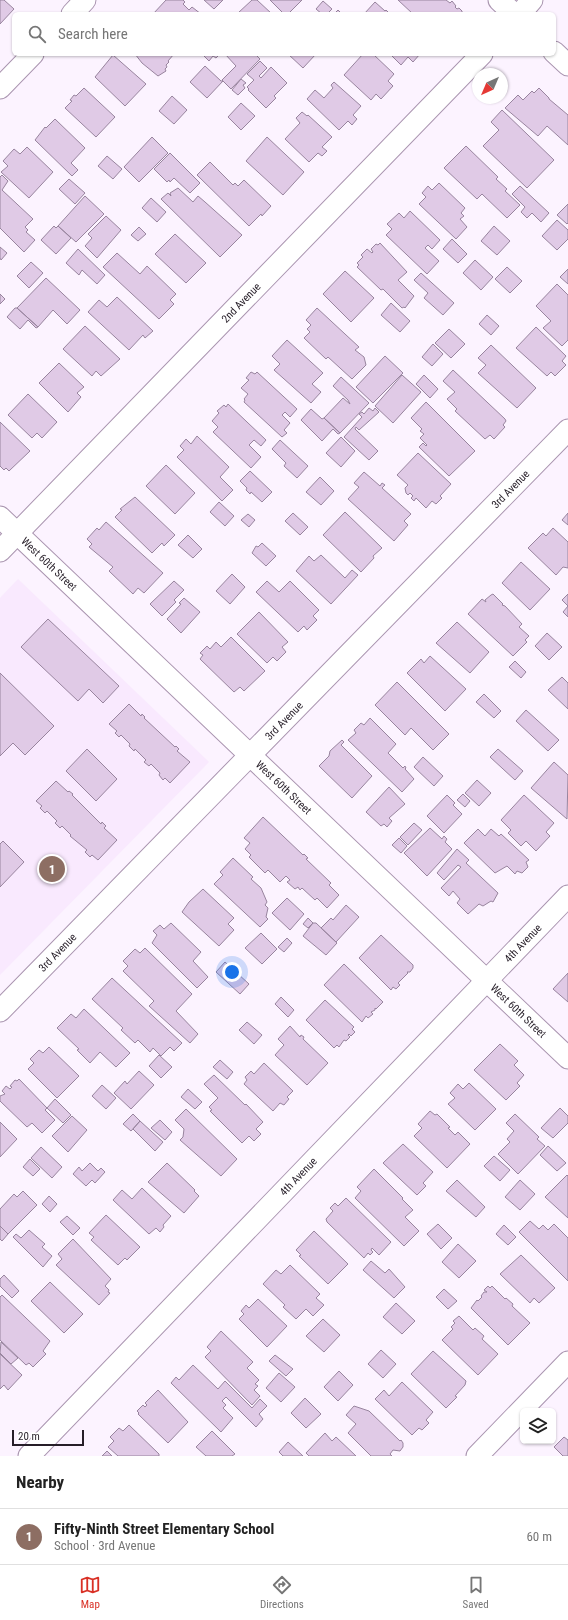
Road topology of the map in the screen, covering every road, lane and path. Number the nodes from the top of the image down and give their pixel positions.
1 (85, 0) edge
2 (500, 0) edge
3 (532, 0) edge
4 (74, 12) edge
5 (512, 12) edge
6 (522, 12) edge
7 (556, 54) edge
8 (31, 56) edge
9 (480, 56) edge
10 (568, 65) edge
11 (0, 88) edge
12 (568, 430) edge
13 (0, 517) edge
14 (18, 534) junction
15 (0, 552) edge
16 (250, 755) junction
17 (568, 896) edge
18 (486, 980) junction
19 (0, 1011) edge
20 (568, 1058) edge
21 (568, 1362) edge
22 (28, 1456) edge
23 (477, 1456) edge

1 - 4 street
2 - 5 street
3 - 6 street
7 - 10 street
8 - 11 street
9 - 14 street, 2nd Avenue
12 - 16 street, 3rd Avenue
13 - 14 street, West 60th Street
14 - 15 street, 2nd Avenue
14 - 16 street, West 60th Street
16 - 18 street, West 60th Street
16 - 19 street, 3rd Avenue
17 - 18 street, 4th Avenue
18 - 20 street, West 60th Street
18 - 22 street, 4th Avenue
21 - 23 street

